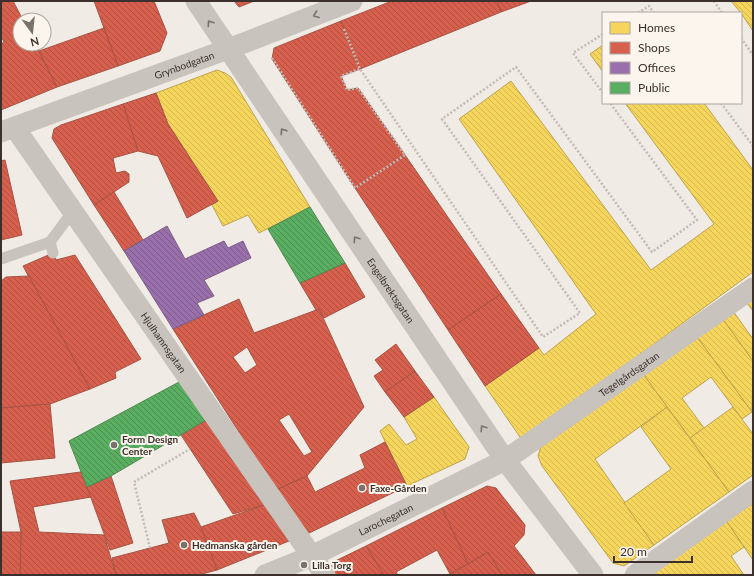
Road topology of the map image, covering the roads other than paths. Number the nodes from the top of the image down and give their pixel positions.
1 (196, 1) edge
2 (352, 1) edge
3 (228, 50) junction
4 (8, 130) edge
5 (73, 211) junction
6 (1, 259) edge
7 (753, 288) edge
8 (505, 460) junction
9 (753, 491) edge
10 (311, 565) edge
11 (266, 575) edge
12 (325, 575) edge
13 (593, 575) edge
14 (635, 575) edge

3 -> 1 street, Engelbrektsgatan
2 -> 3 street, Grynbodgatan
3 - 4 street, Grynbodgatan
8 -> 3 street, Engelbrektsgatan
4 - 5 street, Hjulhamnsgatan
5 - 6 lane
5 - 10 street, Hjulhamnsgatan
7 - 8 street, Tegelgårdsgatan
8 - 10 street, Larochegatan
8 - 13 street, Engelbrektsgatan
9 - 14 street
10 - 11 street, Larochegatan
10 - 12 street

